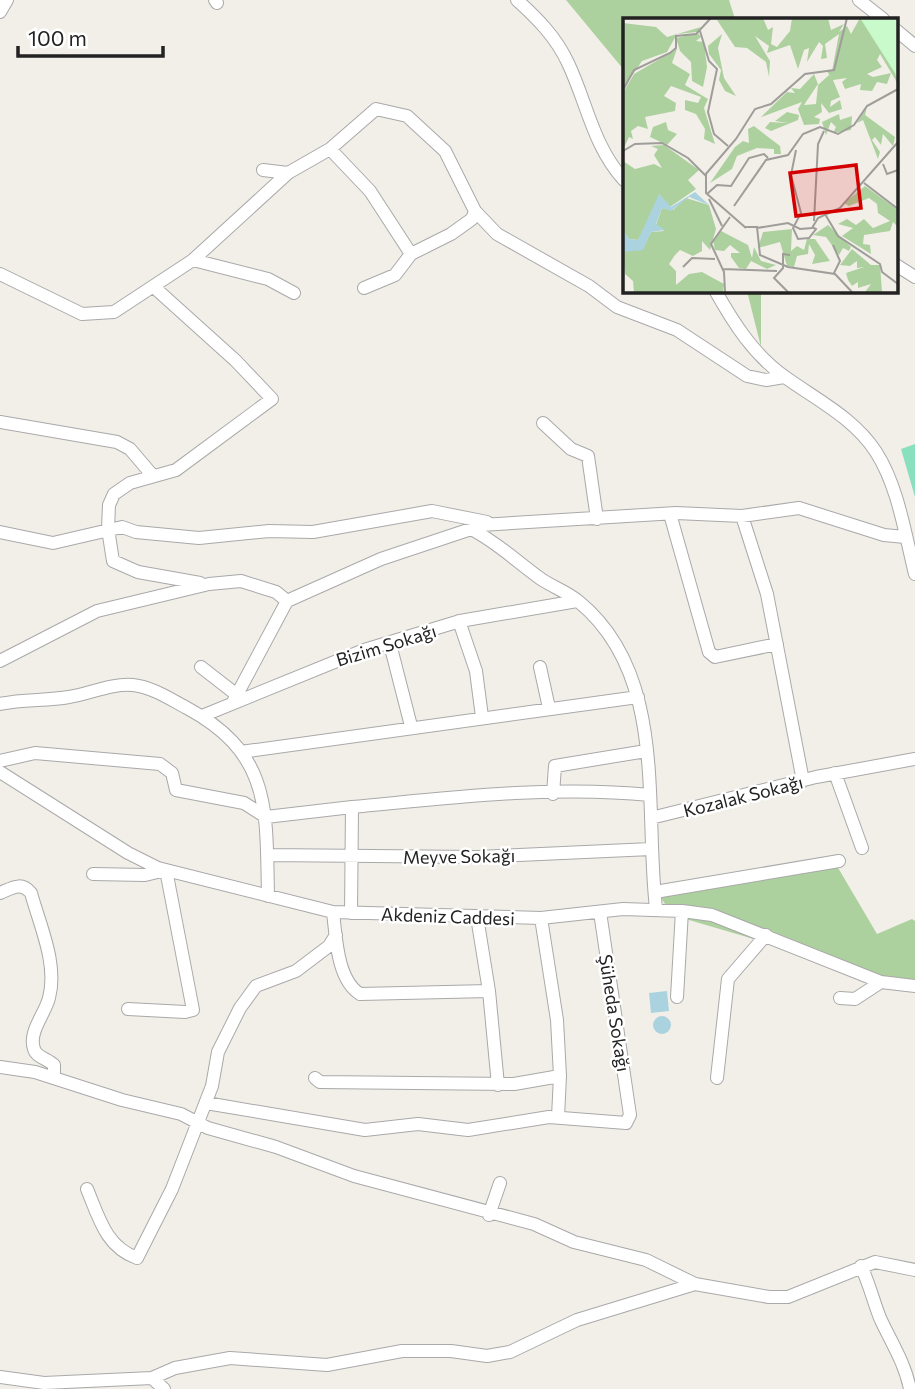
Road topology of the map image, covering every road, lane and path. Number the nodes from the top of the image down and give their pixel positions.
1 (7, 0) edge
2 (517, 0) edge
3 (859, 0) edge
4 (0, 12) edge
5 (882, 18) edge
6 (898, 32) edge
7 (915, 46) edge
8 (330, 149) junction
9 (263, 170) dead end
10 (288, 173) junction
11 (623, 177) edge
12 (475, 211) junction
13 (411, 254) junction
14 (193, 260) junction
15 (898, 266) edge
16 (0, 274) edge
17 (915, 277) edge
18 (155, 288) junction
19 (364, 288) dead end
20 (717, 292) edge
21 (294, 293) dead end
22 (784, 377) junction
23 (0, 422) edge
24 (543, 423) dead end
25 (153, 476) junction
26 (670, 514) junction
27 (743, 516) junction
28 (597, 519) junction
29 (487, 522) junction
30 (108, 529) junction
31 (471, 529) junction
32 (0, 532) edge
33 (905, 537) junction
34 (915, 574) edge
35 (209, 583) junction
36 (287, 601) junction
37 (577, 601) junction
38 (459, 621) junction
39 (390, 644) junction
40 (777, 644) junction
41 (0, 661) edge
42 (201, 667) dead end
43 (540, 667) dead end
44 (638, 697) junction
45 (235, 699) junction
46 (0, 704) edge
47 (550, 708) junction
48 (202, 716) junction
49 (482, 717) junction
50 (411, 726) junction
51 (646, 751) junction
52 (241, 752) junction
53 (915, 759) edge
54 (0, 761) edge
55 (0, 772) edge
56 (835, 773) junction
57 (803, 780) junction
58 (553, 794) junction
59 (650, 795) junction
60 (352, 807) junction
61 (267, 817) junction
62 (651, 818) junction
63 (862, 848) dead end
64 (651, 849) junction
65 (267, 855) junction
66 (353, 857) junction
67 (839, 861) dead end
68 (166, 870) junction
69 (93, 874) dead end
70 (654, 892) junction
71 (0, 893) edge
72 (268, 896) junction
73 (656, 908) junction
74 (682, 911) junction
75 (333, 912) junction
76 (351, 912) junction
77 (600, 912) junction
78 (477, 917) junction
79 (541, 918) junction
80 (336, 935) junction
81 (766, 935) junction
82 (881, 982) junction
83 (915, 986) edge
84 (489, 991) junction
85 (677, 997) dead end
86 (840, 998) dead end
87 (128, 1009) dead end
88 (0, 1067) edge
89 (559, 1076) junction
90 (54, 1078) junction
91 (315, 1078) dead end
92 (717, 1078) dead end
93 (498, 1085) junction
94 (206, 1103) junction
95 (558, 1117) junction
96 (199, 1123) junction
97 (500, 1183) dead end
98 (87, 1189) dead end
99 (489, 1214) junction
100 (861, 1266) junction
101 (915, 1270) edge
102 (695, 1284) junction
103 (910, 1365) edge
104 (0, 1377) edge
105 (152, 1378) junction
106 (164, 1389) edge
107 (910, 1389) edge

1 - 4 street
2 - 11 street
3 - 5 street
6 - 7 street
8 - 10 street
8 - 12 street
8 - 13 street
9 - 10 street
10 - 14 street
12 - 13 street
12 - 22 street
13 - 19 street
14 - 18 street
14 - 21 street
15 - 17 street
16 - 18 street
18 - 25 street
20 - 22 street
22 - 33 street
23 - 25 street
24 - 28 street
25 - 30 street
26 - 27 street
26 - 28 street
26 - 40 street
27 - 33 street
27 - 40 street
28 - 29 street
29 - 30 street
29 - 31 street
30 - 32 street
30 - 35 street
31 - 36 street
31 - 37 street
33 - 34 street
35 - 36 street
35 - 41 street
36 - 45 street
37 - 38 street, Bizim Sokağı
37 - 44 street
38 - 39 street, Bizim Sokağı
38 - 49 street
39 - 45 street, Bizim Sokağı
39 - 50 street
40 - 57 street
42 - 45 street
43 - 47 street
44 - 47 street
44 - 51 street
45 - 48 street, Bizim Sokağı
46 - 48 street
47 - 49 street
48 - 52 street
49 - 50 street
50 - 52 street
51 - 58 street
51 - 59 street
52 - 61 street
53 - 56 street, Kozalak Sokağı
54 - 61 street
55 - 68 street, Akdeniz Caddesi
56 - 57 street, Kozalak Sokağı
56 - 63 street
57 - 62 street, Kozalak Sokağı
58 - 59 street
58 - 60 street
59 - 62 street
60 - 61 street
60 - 66 street
61 - 65 street
62 - 64 street
64 - 66 street, Meyve Sokağı
64 - 70 street
65 - 66 street, Meyve Sokağı
65 - 72 street
66 - 76 street
67 - 70 street
68 - 69 street
68 - 72 street, Akdeniz Caddesi
68 - 87 street
70 - 73 street
71 - 90 street
72 - 75 street, Akdeniz Caddesi
73 - 74 street, Akdeniz Caddesi
73 - 77 street, Akdeniz Caddesi
74 - 81 street, Akdeniz Caddesi
74 - 85 street
75 - 76 street, Akdeniz Caddesi
75 - 80 street
76 - 78 street, Akdeniz Caddesi
77 - 79 street, Akdeniz Caddesi
77 - 95 street, Şüheda Sokağı
78 - 79 street, Akdeniz Caddesi
78 - 84 street
79 - 89 street
80 - 84 street
80 - 94 street
81 - 82 street, Akdeniz Caddesi
81 - 92 street
82 - 83 street, Akdeniz Caddesi
82 - 86 street
84 - 93 street
88 - 90 street
89 - 93 street
89 - 95 street
90 - 96 street
91 - 93 street
94 - 95 street
94 - 96 street
96 - 98 street
96 - 99 street
97 - 99 street
99 - 102 street
100 - 101 street
100 - 102 street
100 - 103 street
102 - 105 street
103 - 107 street
104 - 105 street
105 - 106 street

